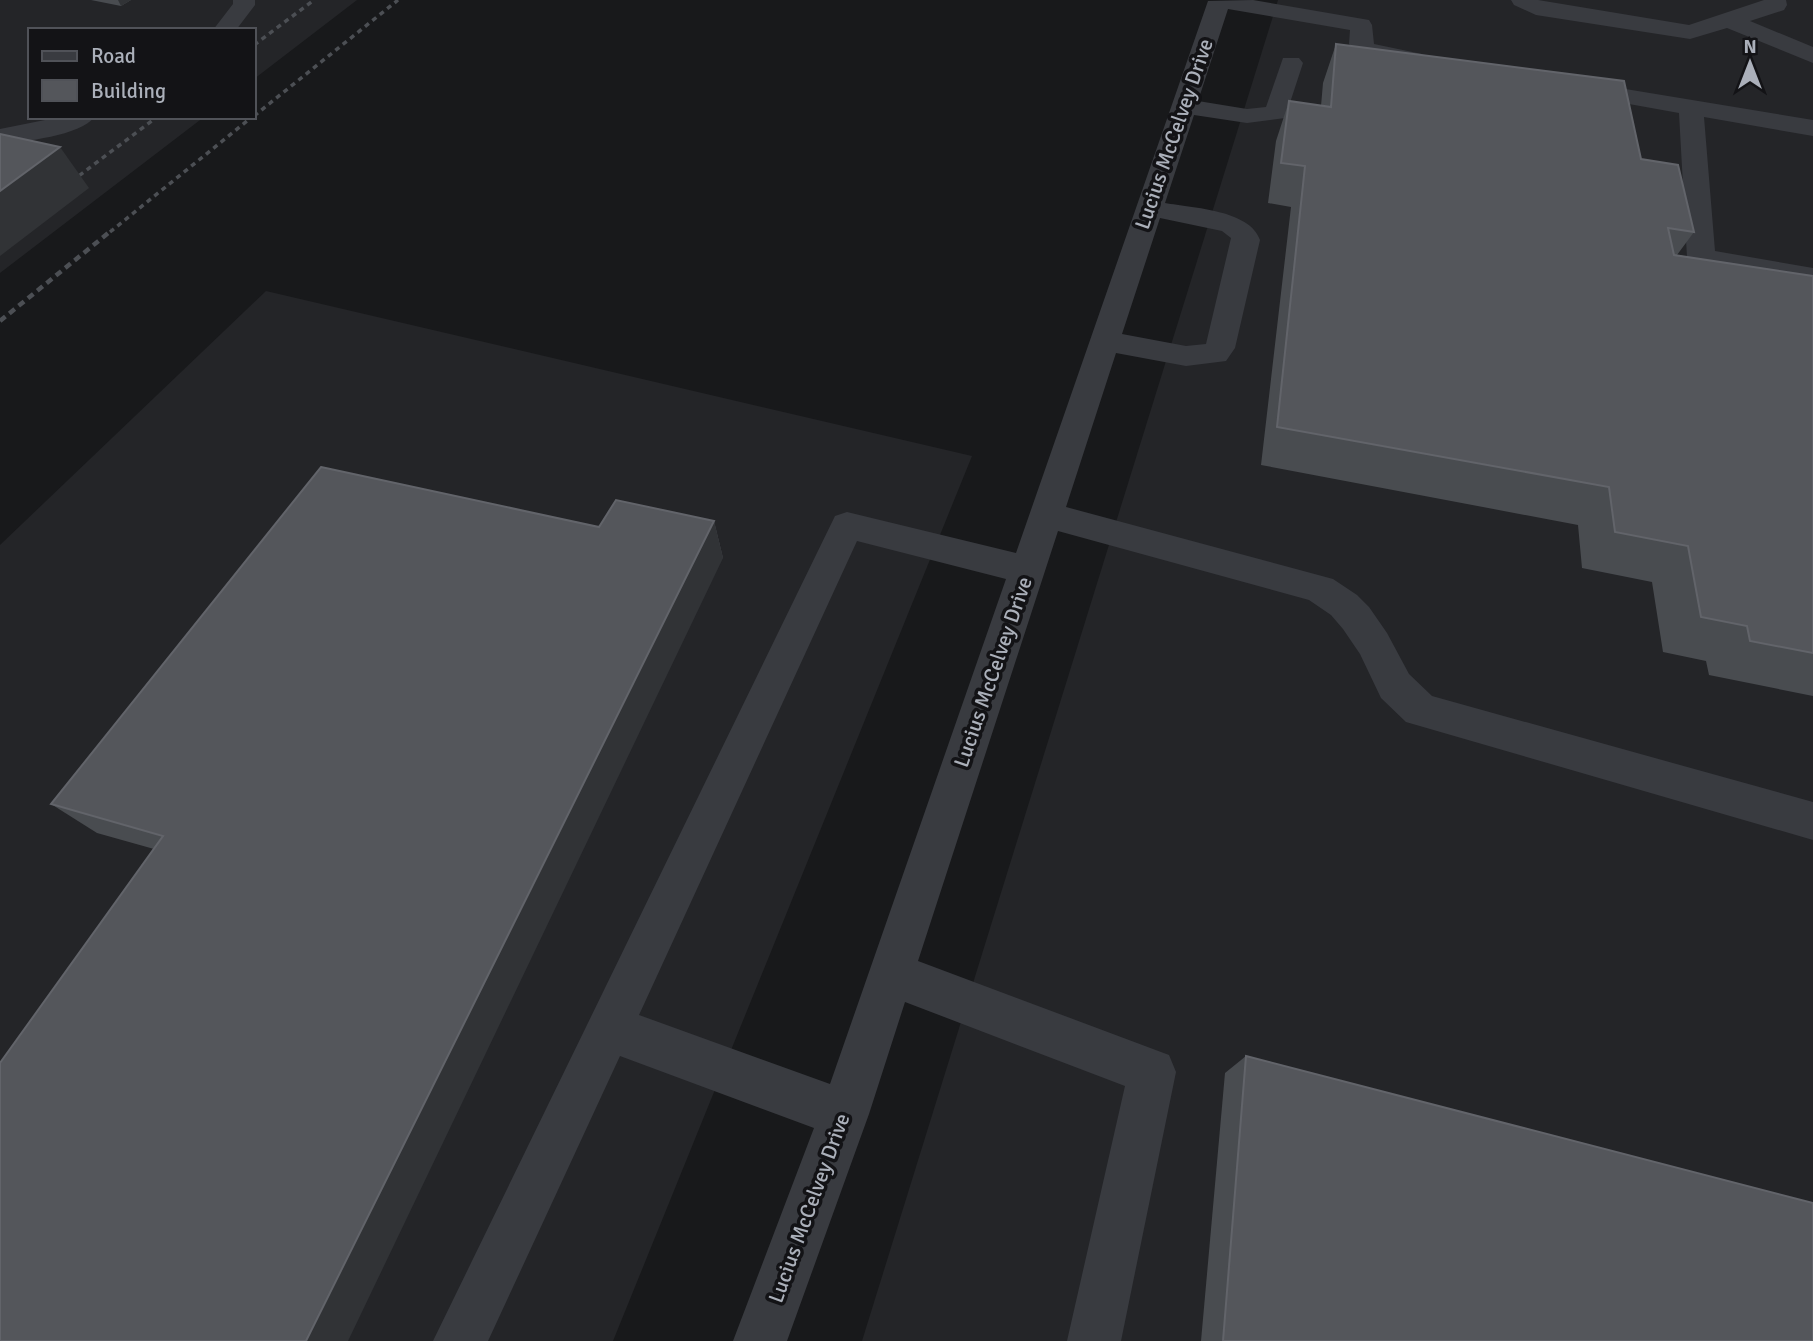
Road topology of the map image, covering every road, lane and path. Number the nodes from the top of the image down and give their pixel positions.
1 (244, 0) edge
2 (1522, 0) edge
3 (1775, 0) edge
4 (1219, 1) edge
5 (1729, 20) junction
6 (225, 28) edge
7 (1813, 56) edge
8 (1291, 63) dead end
9 (1440, 64) edge
10 (1560, 85) edge
11 (1184, 106) junction
12 (1691, 107) junction
13 (77, 119) edge
14 (1813, 128) edge
15 (0, 137) edge
16 (1149, 208) junction
17 (1813, 277) edge
18 (1105, 341) junction
19 (1046, 515) junction
20 (1027, 570) junction
21 (1813, 821) edge
22 (891, 974) junction
23 (608, 1028) junction
24 (844, 1114) junction
25 (460, 1341) edge
26 (760, 1341) edge
27 (1094, 1341) edge

1 - 6 street
2 - 5 street
3 - 5 street
4 - 9 street
4 - 11 street, Lucius McCelvey Drive
5 - 7 street
8 - 11 street
10 - 12 street
11 - 16 street, Lucius McCelvey Drive
12 - 14 street
12 - 17 street
13 - 15 street
16 - 18 street, Lucius McCelvey Drive
16 - 18 street
18 - 19 street, Lucius McCelvey Drive
19 - 20 street, Lucius McCelvey Drive
19 - 21 street
20 - 22 street, Lucius McCelvey Drive
20 - 23 street
22 - 24 street, Lucius McCelvey Drive
22 - 27 street
23 - 24 street
23 - 25 street
24 - 26 street, Lucius McCelvey Drive

